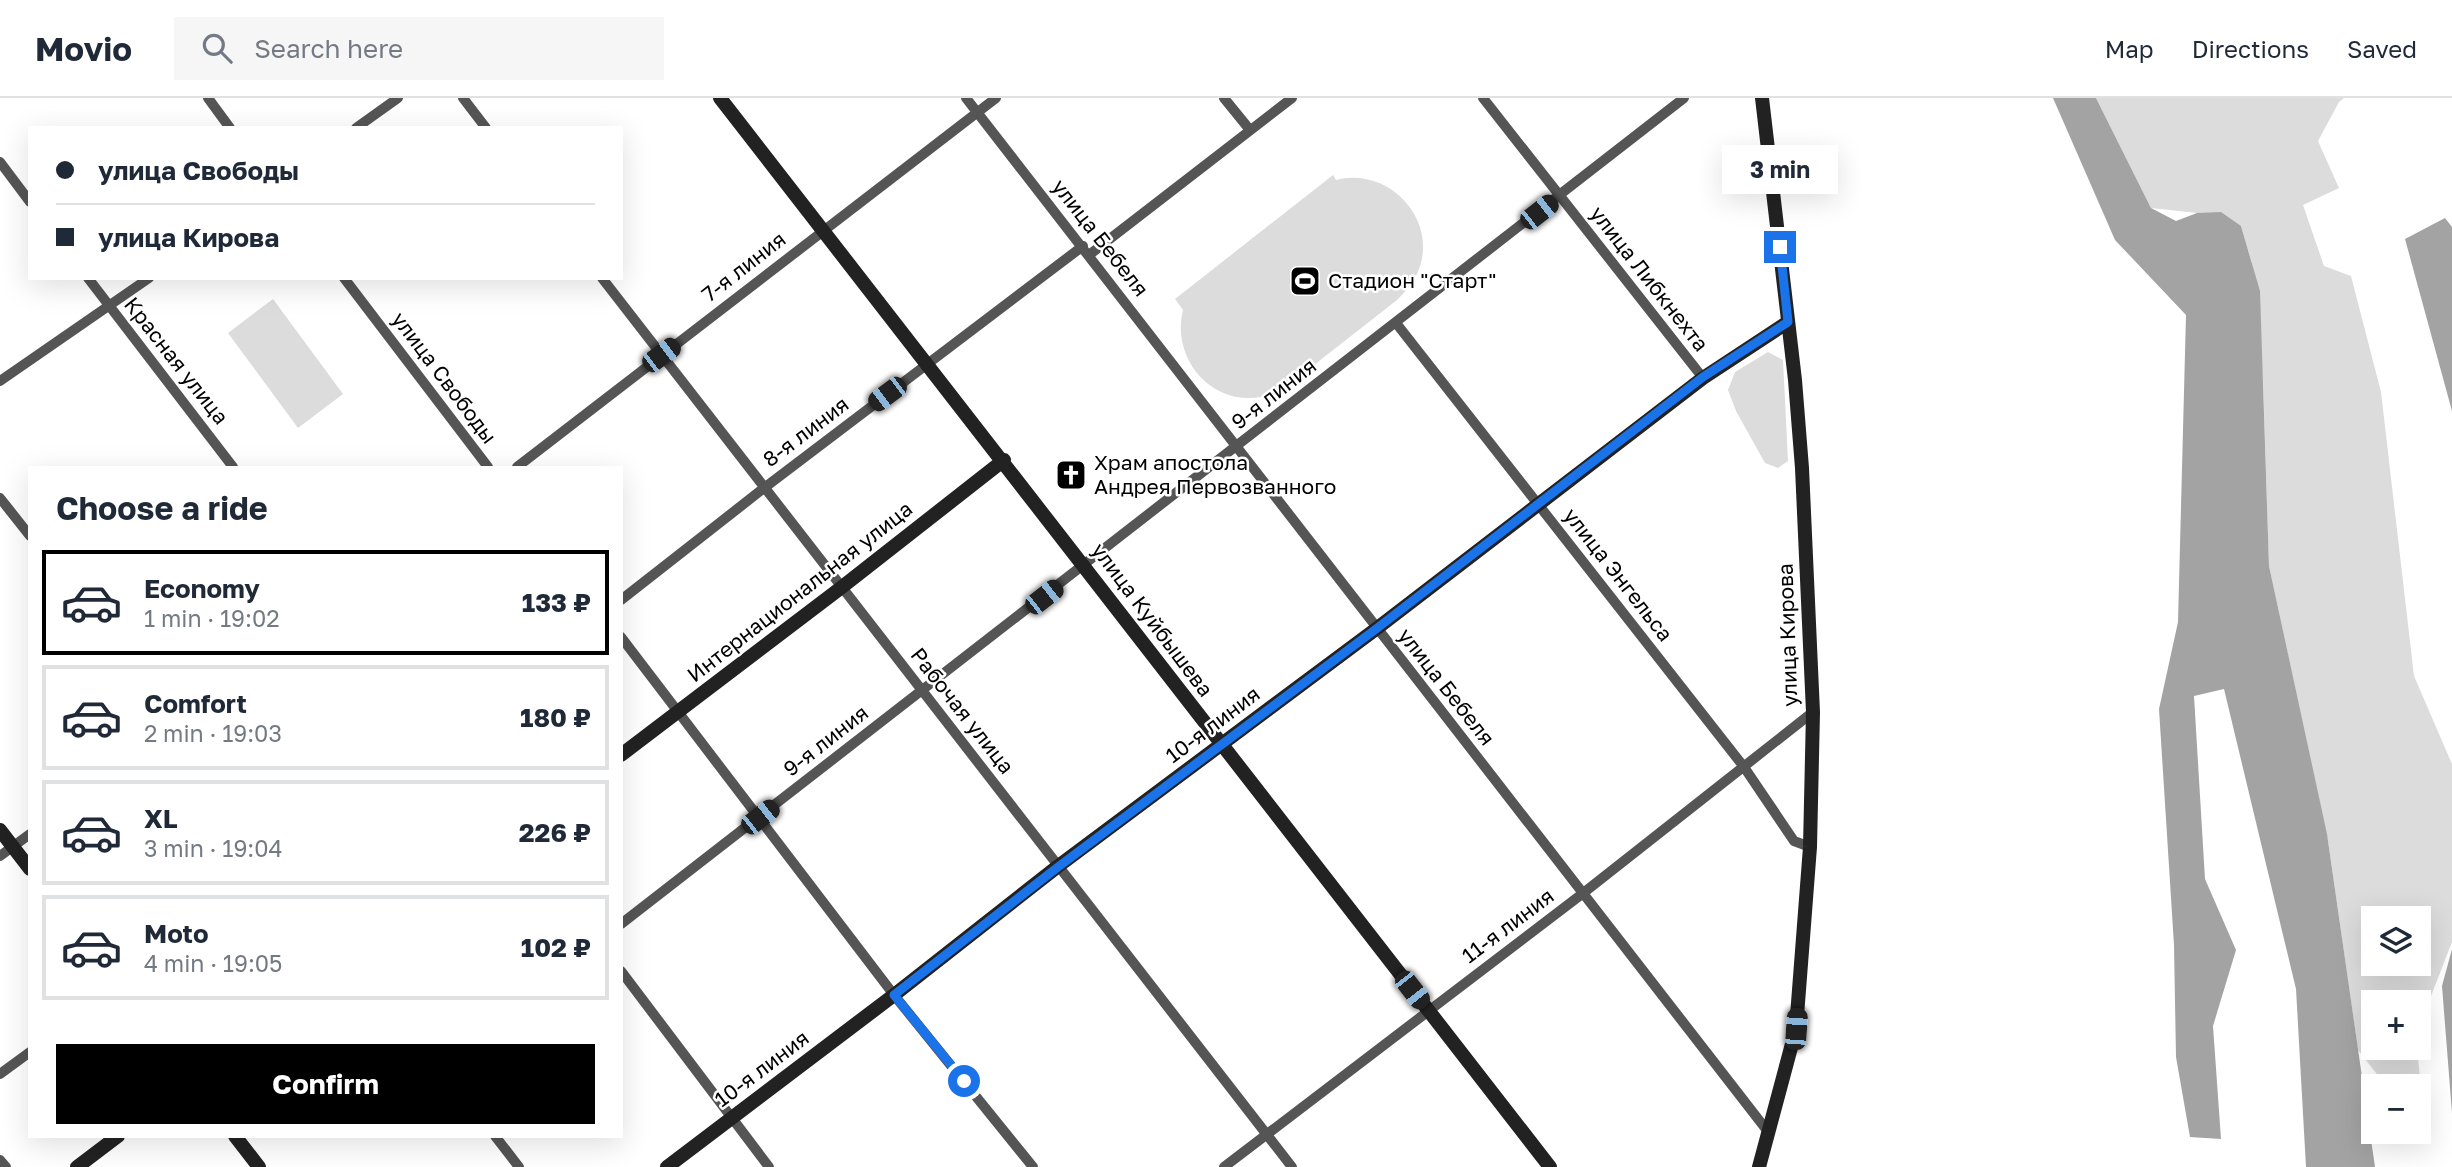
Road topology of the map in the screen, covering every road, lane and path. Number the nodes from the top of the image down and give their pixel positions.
1 (208, 98) edge
2 (398, 98) edge
3 (463, 98) edge
4 (720, 98) edge
5 (966, 98) edge
6 (996, 98) edge
7 (1224, 98) edge
8 (1292, 98) edge
9 (1483, 98) edge
10 (1684, 98) edge
11 (1762, 98) edge
12 (977, 112) junction
13 (229, 126) edge
14 (359, 126) edge
15 (484, 126) edge
16 (1250, 130) junction
17 (0, 162) edge
18 (28, 199) edge
19 (1563, 200) junction
20 (824, 230) junction
21 (1086, 251) junction
22 (90, 280) edge
23 (146, 280) edge
24 (346, 280) edge
25 (604, 280) edge
26 (110, 307) junction
27 (1788, 322) junction
28 (1396, 323) junction
29 (661, 355) junction
30 (929, 363) junction
31 (1703, 377) junction
32 (0, 381) edge
33 (1237, 447) junction
34 (1004, 460) junction
35 (232, 466) edge
36 (487, 466) edge
37 (518, 466) edge
38 (764, 488) junction
39 (0, 498) edge
40 (1538, 504) junction
41 (28, 533) edge
42 (1084, 565) junction
43 (842, 587) junction
44 (623, 598) edge
45 (1376, 629) junction
46 (623, 640) edge
47 (922, 691) junction
48 (680, 711) junction
49 (1813, 712) junction
50 (1221, 746) junction
51 (623, 754) edge
52 (1744, 767) junction
53 (760, 817) junction
54 (0, 831) edge
55 (28, 835) edge
56 (12, 847) junction
57 (1810, 847) junction
58 (0, 856) edge
59 (28, 867) edge
60 (1058, 867) junction
61 (1582, 894) junction
62 (623, 922) edge
63 (623, 974) edge
64 (894, 995) junction
65 (1428, 1011) junction
66 (28, 1053) edge
67 (0, 1074) edge
68 (732, 1118) junction
69 (1769, 1133) junction
70 (1266, 1134) junction
71 (115, 1138) edge
72 (237, 1138) edge
73 (497, 1138) edge
74 (0, 1160) edge
75 (6, 1167) edge
76 (77, 1167) edge
77 (259, 1167) edge
78 (519, 1167) edge
79 (667, 1167) edge
80 (769, 1167) edge
81 (1033, 1167) edge
82 (1224, 1167) edge
83 (1292, 1167) edge
84 (1550, 1167) edge
85 (1759, 1167) edge

1 - 13 street
2 - 14 street
3 - 15 street
4 - 20 street, улица Куйбышева
5 - 12 street, улица Бебеля
6 - 12 street, 7-я линия
7 - 16 street
8 - 16 street, 8-я линия
9 - 19 street, улица Либкнехта
10 - 19 street, 9-я линия
11 - 27 street, улица Кирова
12 - 20 street, 7-я линия
12 - 21 street, улица Бебеля
16 - 21 street, 8-я линия
17 - 18 street
19 - 28 street, 9-я линия
19 - 31 street, улица Либкнехта
20 - 29 street, 7-я линия
20 - 30 street, улица Куйбышева
21 - 30 street, 8-я линия
21 - 33 street, улица Бебеля
22 - 26 street, Красная улица
23 - 26 street
24 - 36 street, улица Свободы
25 - 29 street, Рабочая улица
26 - 32 street
26 - 35 street, Красная улица
27 - 31 street, 10-я линия
27 - 49 street, улица Кирова
28 - 33 street, 9-я линия
28 - 40 street, улица Энгельса
29 - 37 street, 7-я линия
29 - 38 street, Рабочая улица
30 - 34 street, улица Куйбышева
30 - 38 street, 8-я линия
31 - 40 street, 10-я линия
33 - 42 street, 9-я линия
33 - 45 street, улица Бебеля
34 - 42 street, улица Куйбышева
34 - 43 street, Интернациональная улица
38 - 43 street, Рабочая улица
38 - 44 street, 8-я линия
39 - 41 street
40 - 45 street, 10-я линия
40 - 52 street, улица Энгельса
42 - 47 street, 9-я линия
42 - 50 street, улица Куйбышева
43 - 47 street, Рабочая улица
43 - 48 street, Интернациональная улица
45 - 50 street, 10-я линия
45 - 61 street, улица Бебеля
46 - 48 street
47 - 53 street, 9-я линия
47 - 60 street, Рабочая улица
48 - 51 street, Интернациональная улица
48 - 53 street
49 - 52 street, 11-я линия
49 - 57 street, улица Кирова
50 - 60 street, 10-я линия
50 - 65 street, улица Куйбышева
52 - 57 street, улица Энгельса
52 - 61 street, 11-я линия
53 - 62 street, 9-я линия
53 - 64 street
54 - 56 street
55 - 56 street
56 - 58 street
56 - 59 street
57 - 69 street, улица Кирова
60 - 64 street, 10-я линия
60 - 70 street, Рабочая улица
61 - 65 street, 11-я линия
61 - 69 street, улица Бебеля
63 - 68 street
64 - 68 street, 10-я линия
64 - 81 street
65 - 70 street, 11-я линия
65 - 84 street, улица Куйбышева
66 - 67 street
68 - 79 street, 10-я линия
68 - 80 street
69 - 85 street, улица Кирова
70 - 82 street, 11-я линия
70 - 83 street, Рабочая улица
71 - 76 street
72 - 77 street
73 - 78 street
74 - 75 street

